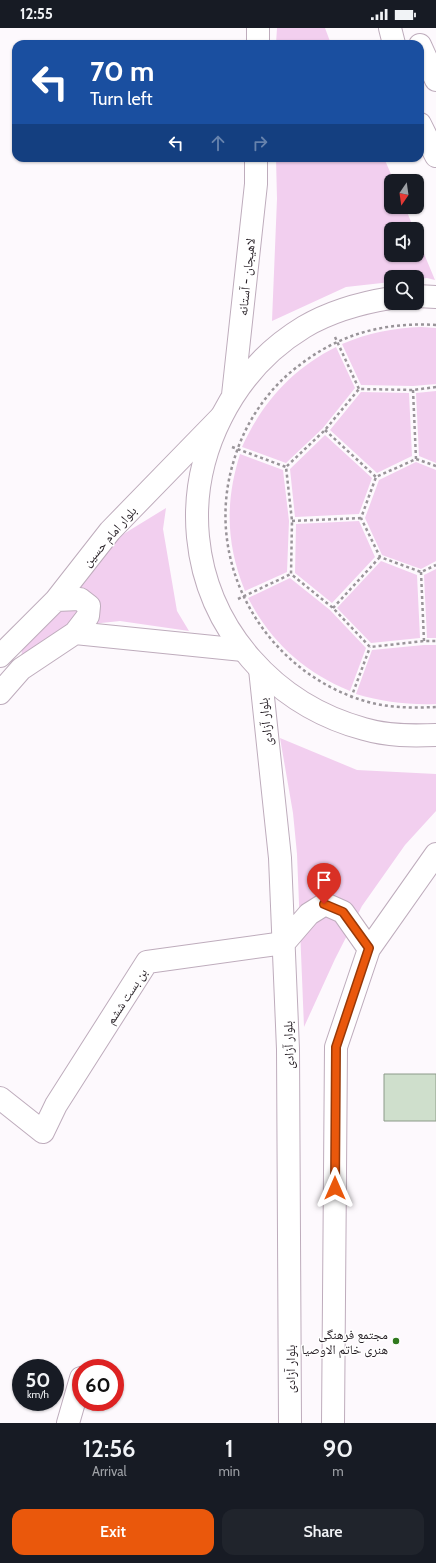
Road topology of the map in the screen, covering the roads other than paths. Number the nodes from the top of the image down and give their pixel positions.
1 (258, 28) edge
2 (390, 28) edge
3 (412, 28) edge
4 (258, 40) edge
5 (393, 40) edge
6 (418, 40) edge
7 (424, 53) edge
8 (436, 80) edge
9 (424, 132) edge
10 (436, 156) edge
11 (256, 162) edge
12 (424, 296) edge
13 (436, 297) edge
14 (384, 299) edge
15 (233, 396) junction
16 (221, 417) junction
17 (56, 600) junction
18 (75, 633) junction
19 (243, 650) junction
20 (0, 656) edge
21 (260, 669) junction
22 (0, 693) edge
23 (436, 735) edge
24 (436, 854) edge
25 (284, 943) junction
26 (369, 948) junction
27 (0, 1098) edge
28 (72, 1409) edge
29 (68, 1423) edge
30 (290, 1423) edge
31 (334, 1423) edge

1 - 4 main road
2 - 5 main road
3 - 6 main road
7 - 8 main road
9 - 10 main road
11 - 15 main road, لاهیجان - آستانه
12 - 13 main road
14 - 15 main road
15 - 16 main road
16 - 17 main road, بلوار امام حسین
16 - 19 main road
17 - 18 main road
17 - 20 main road, بلوار امام حسین
18 - 19 main road
18 - 22 main road
19 - 21 main road
21 - 23 main road
21 - 25 main road, بلوار آزادی
24 - 26 main road
25 - 26 main road
25 - 27 main road, بن بست ششم
25 - 30 main road, بلوار آزادی
26 - 31 main road
28 - 29 main road

